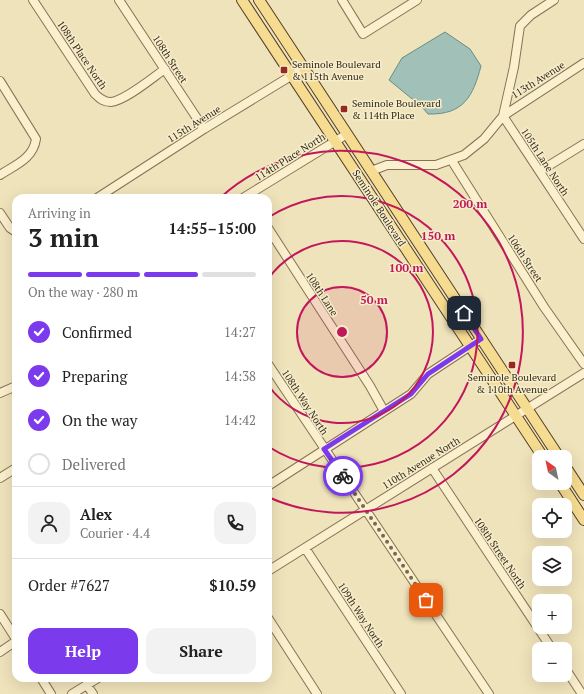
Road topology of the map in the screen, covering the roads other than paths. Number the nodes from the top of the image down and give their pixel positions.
1 (33, 0) edge
2 (119, 0) edge
3 (242, 0) edge
4 (259, 0) edge
5 (342, 0) edge
6 (417, 0) edge
7 (554, 0) edge
8 (584, 63) edge
9 (304, 68) junction
10 (165, 69) junction
11 (292, 76) junction
12 (0, 81) edge
13 (503, 116) junction
14 (204, 129) junction
15 (347, 134) junction
16 (335, 141) junction
17 (584, 144) edge
18 (452, 161) junction
19 (371, 171) junction
20 (540, 171) junction
21 (0, 175) edge
22 (103, 194) edge
23 (251, 194) edge
24 (0, 213) edge
25 (12, 229) edge
26 (272, 234) edge
27 (584, 239) edge
28 (481, 339) junction
29 (470, 346) junction
30 (584, 364) edge
31 (272, 370) edge
32 (584, 373) edge
33 (12, 388) edge
34 (0, 393) edge
35 (527, 409) junction
36 (384, 411) junction
37 (516, 416) junction
38 (324, 449) junction
39 (538, 450) edge
40 (554, 450) edge
41 (432, 468) junction
42 (12, 470) edge
43 (572, 477) edge
44 (0, 478) edge
45 (272, 483) edge
46 (565, 490) edge
47 (584, 495) edge
48 (366, 509) junction
49 (584, 520) edge
50 (305, 548) junction
51 (272, 569) edge
52 (0, 614) edge
53 (272, 624) edge
54 (12, 634) edge
55 (547, 642) edge
56 (12, 643) edge
57 (0, 652) edge
58 (572, 679) edge
59 (44, 682) edge
60 (92, 682) edge
61 (88, 685) junction
62 (51, 694) edge
63 (72, 694) edge
64 (93, 694) edge
65 (317, 694) edge
66 (401, 694) edge
67 (489, 694) edge
68 (582, 694) edge

1 - 10 street, 108th Place North
2 - 10 street, 108th Street
3 - 11 main road, Seminole Boulevard
4 - 9 main road, Seminole Boulevard
5 - 6 street
7 - 13 street
8 - 13 street, 113th Avenue
9 - 11 street, 115th Avenue
9 - 15 main road, Seminole Boulevard
10 - 14 street, 108th Street
11 - 14 street, 115th Avenue
11 - 16 main road, Seminole Boulevard
12 - 21 street
13 - 18 street
13 - 20 street, 105th Lane North
14 - 22 street, 115th Avenue
15 - 16 street, 114th Place North
15 - 19 main road, Seminole Boulevard
16 - 23 street, 114th Place North
16 - 29 main road, Seminole Boulevard
17 - 20 street
18 - 19 street
18 - 30 street, 106th Street
19 - 28 main road, Seminole Boulevard
20 - 27 street, 105th Lane North
24 - 25 street
26 - 36 street, 108th Lane
28 - 29 street
28 - 35 main road, Seminole Boulevard
29 - 36 street
29 - 37 main road, Seminole Boulevard
31 - 38 street, 108th Way North
32 - 35 street, 110th Avenue North
33 - 34 street
35 - 37 street, 110th Avenue North
35 - 40 main road, Seminole Boulevard
36 - 38 street
37 - 39 main road, Seminole Boulevard
37 - 41 street, 110th Avenue North
38 - 45 street
38 - 48 street, 108th Way North
41 - 48 street, 110th Avenue North
41 - 55 street, 108th Street North
42 - 44 street
43 - 47 main road
46 - 49 main road
48 - 50 street, 110th Avenue North
48 - 67 street, 108th Way North
50 - 51 street, 110th Avenue North
50 - 66 street, 109th Way North
52 - 54 street
53 - 65 street
56 - 57 street
58 - 68 street
59 - 62 street
60 - 61 street
61 - 63 street
61 - 64 street

